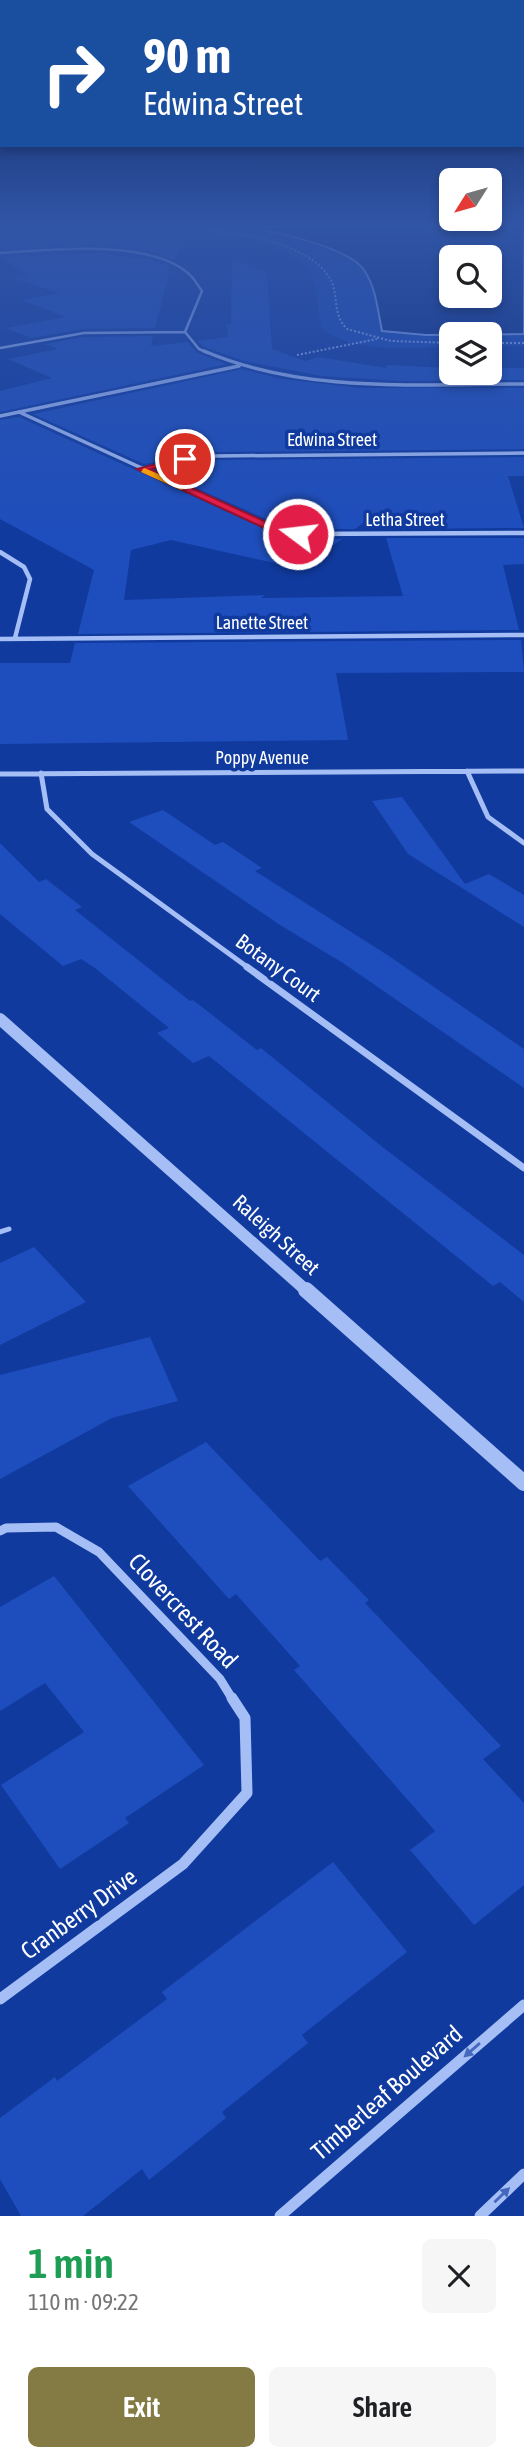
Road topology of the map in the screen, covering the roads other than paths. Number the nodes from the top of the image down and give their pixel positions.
1 (184, 332) joint
2 (0, 348) edge
3 (239, 366) junction
4 (524, 384) edge
5 (19, 412) junction
6 (0, 416) edge
7 (524, 453) edge
8 (141, 469) junction
9 (524, 533) edge
10 (0, 552) edge
11 (524, 635) edge
12 (15, 638) junction
13 (0, 639) edge
14 (467, 771) junction
15 (524, 771) edge
16 (41, 773) junction
17 (0, 774) edge
18 (524, 843) edge
19 (0, 1019) edge
20 (524, 1168) edge
21 (9, 1229) dead end
22 (0, 1232) edge
23 (524, 1483) edge
24 (0, 1531) edge
25 (183, 1864) joint
26 (0, 1999) edge
27 (524, 2005) edge
28 (524, 2174) edge
29 (280, 2216) edge
30 (480, 2216) edge

1 - 2 street
1 - 3 street
3 - 4 street
3 - 5 street
5 - 6 street
5 - 8 street, Letha Street
7 - 8 street, Edwina Street
8 - 9 street, Letha Street
10 - 12 street
11 - 12 street, Lanette Street
12 - 13 street, Lanette Street
14 - 15 street, Poppy Avenue
14 - 16 street, Poppy Avenue
14 - 18 street
16 - 17 street, Poppy Avenue
16 - 20 street, Botany Court
19 - 23 street, Raleigh Street
21 - 22 lane
24 - 25 street, Clovercrest Road
25 - 26 street, Cranberry Drive
27 -> 29 street, Timberleaf Boulevard
30 -> 28 street

